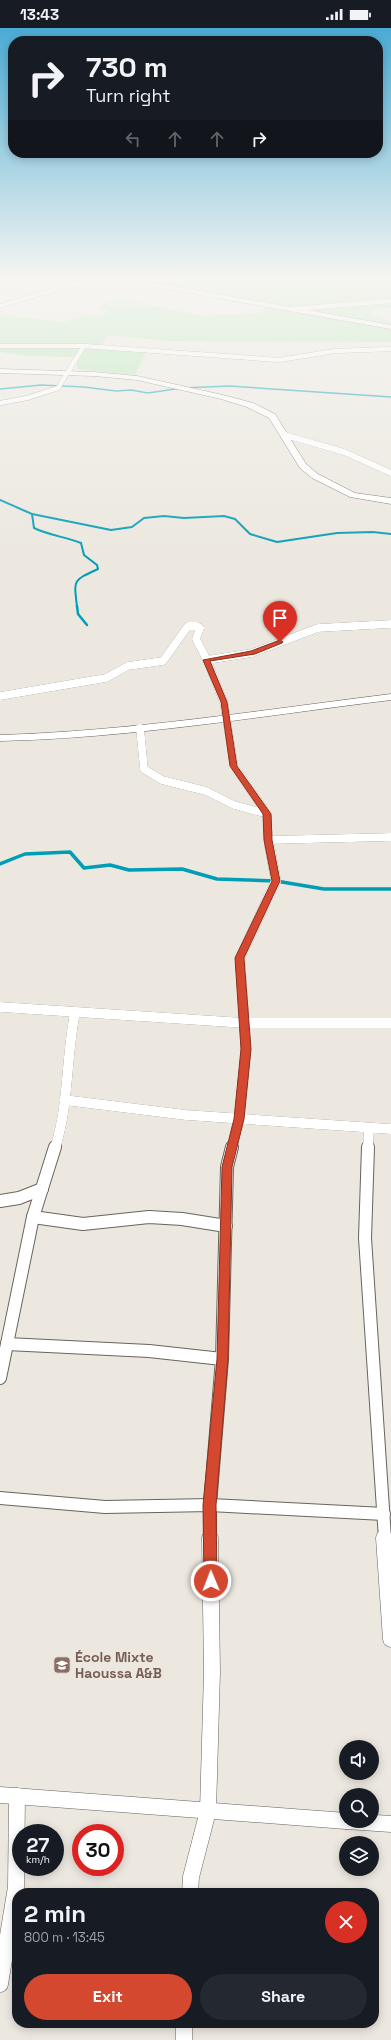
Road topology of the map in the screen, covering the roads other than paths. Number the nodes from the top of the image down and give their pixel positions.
1 (0, 371) edge
2 (66, 373) junction
3 (0, 403) edge
4 (285, 435) junction
5 (391, 473) edge
6 (391, 501) edge
7 (391, 624) edge
8 (207, 660) junction
9 (0, 696) edge
10 (391, 697) edge
11 (226, 718) junction
12 (140, 728) junction
13 (0, 738) edge
14 (267, 814) junction
15 (391, 837) edge
16 (268, 840) junction
17 (0, 1007) edge
18 (75, 1013) junction
19 (245, 1023) junction
20 (391, 1023) edge
21 (64, 1100) junction
22 (239, 1119) junction
23 (369, 1128) junction
24 (391, 1129) edge
25 (42, 1189) junction
26 (0, 1201) edge
27 (33, 1217) junction
28 (226, 1226) junction
29 (7, 1344) junction
30 (222, 1359) junction
31 (0, 1378) edge
32 (0, 1498) edge
33 (210, 1505) junction
34 (384, 1514) junction
35 (391, 1639) edge
36 (0, 1795) edge
37 (17, 1796) junction
38 (208, 1811) junction
39 (339, 1820) edge
40 (379, 1823) edge
41 (391, 1824) edge
42 (16, 1888) edge
43 (190, 1888) edge
44 (12, 1911) edge
45 (0, 1984) edge
46 (184, 2028) edge
47 (184, 2040) edge

1 - 2 street
2 - 3 street
2 - 4 street
4 - 5 street
4 - 6 street
7 - 8 street
8 - 9 street
8 - 11 street
10 - 11 street
11 - 12 street
11 - 14 street
12 - 13 street
12 - 14 street
14 - 16 street
15 - 16 street
16 - 19 street
17 - 18 street
18 - 19 street
18 - 21 street
19 - 20 street
19 - 22 street
21 - 22 street
21 - 25 street
22 - 23 street
22 - 28 street
23 - 24 street
23 - 34 street
25 - 26 street
25 - 27 street
27 - 28 street
27 - 29 street
28 - 30 street
29 - 30 street
29 - 31 street
30 - 33 street
32 - 33 street
33 - 34 street
33 - 38 street
34 - 35 street
36 - 37 street
37 - 38 street
37 - 42 street
38 - 39 street
38 - 43 street
40 - 41 street
44 - 45 street
46 - 47 street

